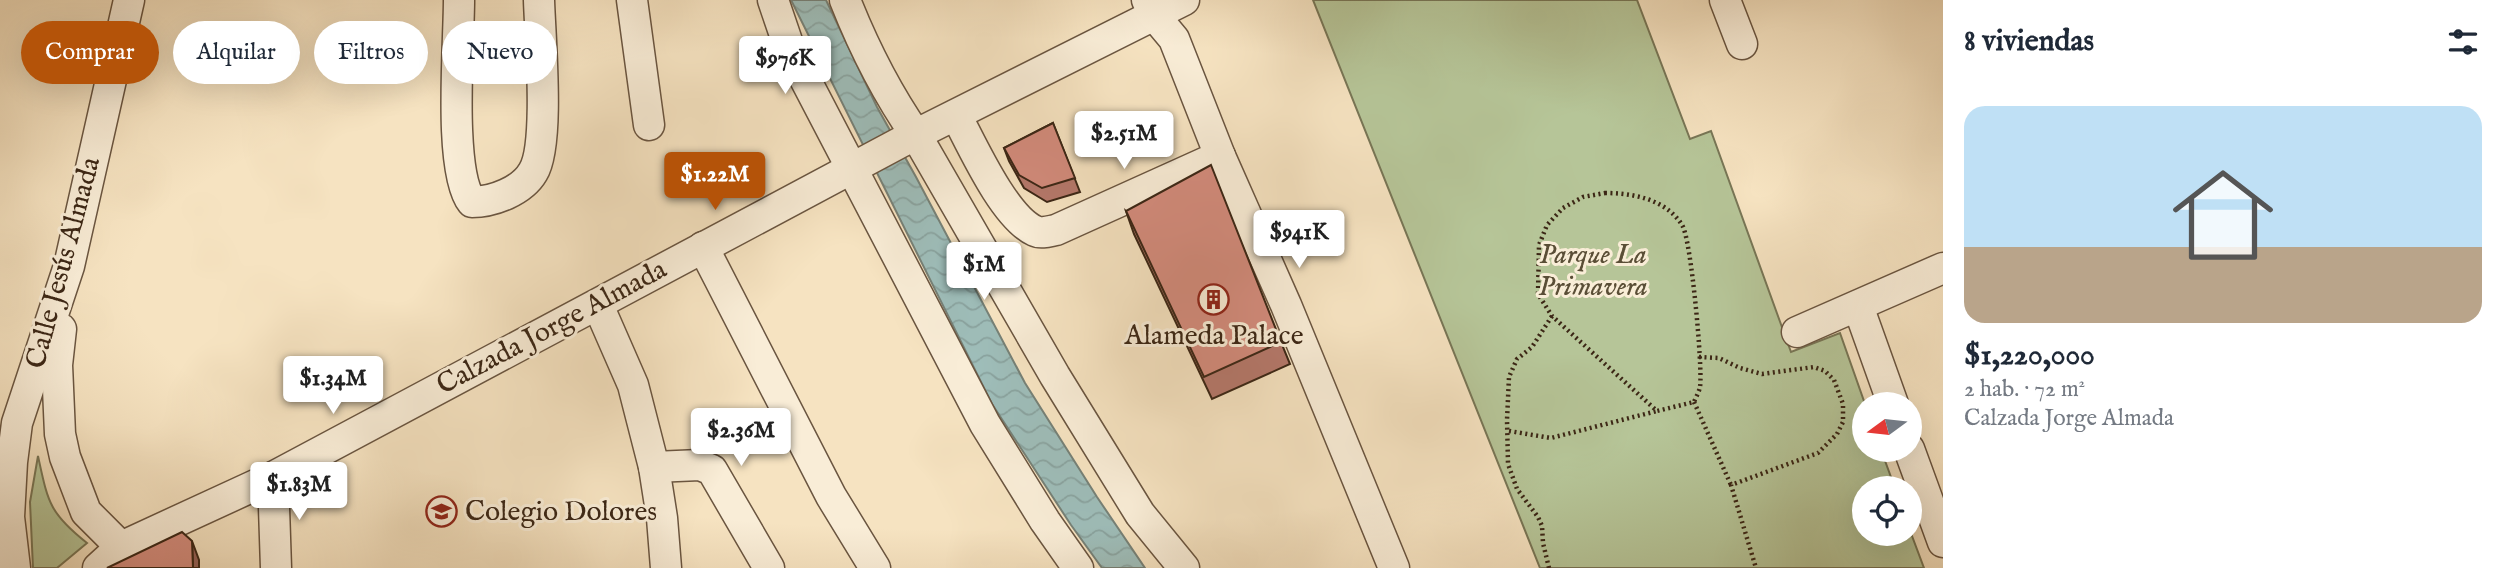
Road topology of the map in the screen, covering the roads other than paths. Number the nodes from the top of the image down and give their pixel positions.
1 (129, 0) edge
2 (459, 0) edge
3 (539, 0) edge
4 (632, 0) edge
5 (773, 0) edge
6 (845, 0) edge
7 (1184, 0) edge
8 (1726, 0) edge
9 (1150, 7) edge
10 (1742, 44) dead end
11 (956, 114) junction
12 (649, 125) dead end
13 (909, 138) junction
14 (1220, 156) junction
15 (854, 168) junction
16 (704, 247) junction
17 (69, 266) junction
18 (1943, 268) edge
19 (598, 305) junction
20 (1858, 306) junction
21 (1797, 332) dead end
22 (1889, 392) edge
23 (9, 423) edge
24 (1914, 462) edge
25 (654, 467) junction
26 (272, 477) junction
27 (1943, 542) edge
28 (121, 547) junction
29 (15, 568) edge
30 (98, 568) edge
31 (276, 568) edge
32 (666, 568) edge
33 (769, 568) edge
34 (875, 568) edge
35 (1078, 568) edge
36 (1184, 568) edge
37 (1394, 568) edge

1 - 17 street, Calle Jesús Almada
2 - 3 street
4 - 12 street
5 - 15 street
6 - 13 street
7 - 9 street
8 - 10 street
9 - 11 street
9 - 14 street
11 - 13 street
11 - 14 street
13 - 15 street, Calzada Jorge Almada
13 - 36 street
14 - 37 street
15 - 16 street, Calzada Jorge Almada
15 - 35 street
16 - 19 street, Calzada Jorge Almada
16 - 34 street
17 - 23 street, Calle Jesús Almada
17 - 28 street
18 - 20 street
19 - 25 street
19 - 26 street, Calzada Jorge Almada
20 - 21 street
20 - 22 street
23 - 29 street, Calle Jesús Almada
24 - 27 street
25 - 32 street
25 - 33 street
26 - 28 street, Calzada Jorge Almada
26 - 31 street
28 - 30 street, Calzada Jorge Almada

